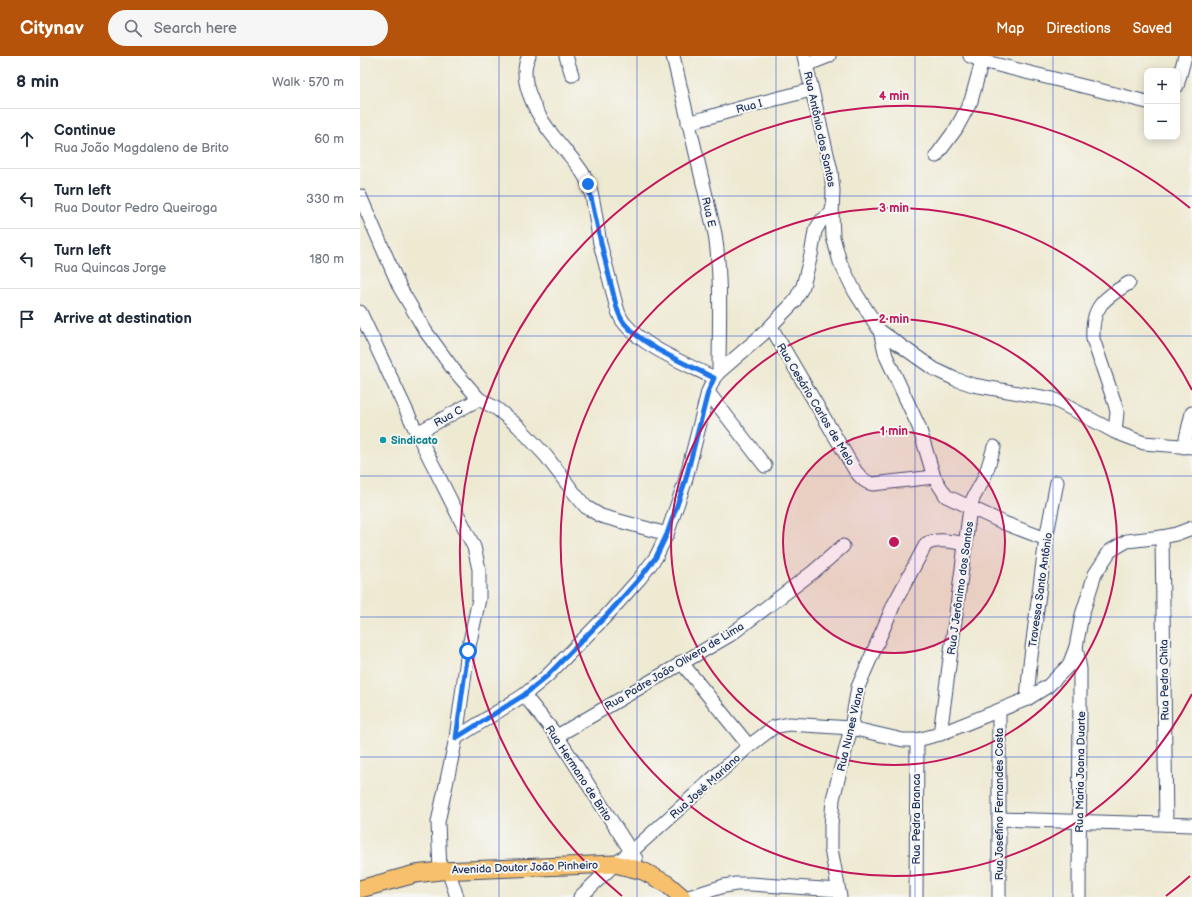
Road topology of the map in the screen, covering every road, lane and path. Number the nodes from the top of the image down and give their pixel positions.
1 (529, 56) edge
2 (566, 56) edge
3 (672, 56) edge
4 (829, 56) edge
5 (1185, 56) edge
6 (976, 58) edge
7 (805, 61) edge
8 (572, 75) dead end
9 (1180, 75) edge
10 (811, 90) junction
11 (1144, 101) edge
12 (688, 123) junction
13 (936, 156) dead end
14 (360, 196) edge
15 (832, 213) junction
16 (1128, 283) dead end
17 (360, 312) edge
18 (771, 327) junction
19 (880, 331) junction
20 (717, 375) junction
21 (708, 392) junction
22 (479, 399) junction
23 (1192, 412) edge
24 (1115, 432) junction
25 (417, 434) junction
26 (994, 447) dead end
27 (1188, 447) edge
28 (765, 466) dead end
29 (934, 477) junction
30 (1057, 482) dead end
31 (970, 508) junction
32 (1192, 528) edge
33 (667, 534) junction
34 (1176, 534) junction
35 (1162, 536) junction
36 (1192, 537) edge
37 (1046, 539) junction
38 (966, 544) junction
39 (843, 546) dead end
40 (1076, 647) junction
41 (681, 662) junction
42 (524, 695) junction
43 (1028, 699) junction
44 (999, 710) junction
45 (851, 728) junction
46 (940, 734) junction
47 (557, 736) junction
48 (456, 738) junction
49 (917, 740) junction
50 (749, 746) junction
51 (999, 819) junction
52 (1079, 821) junction
53 (1166, 824) junction
54 (1192, 825) edge
55 (631, 852) junction
56 (615, 864) junction
57 (444, 870) junction
58 (643, 871) junction
59 (360, 888) edge
60 (839, 894) edge
61 (457, 897) edge
62 (580, 897) edge
63 (682, 897) edge
64 (689, 897) edge
65 (916, 897) edge
66 (999, 897) edge
67 (1079, 897) edge

1 - 20 street
2 - 8 street
3 - 12 street, Rua E
4 - 7 street
5 - 9 street
6 - 11 street
6 - 13 street
7 - 10 street, Rua Antônio dos Santos
10 - 12 street, Rua I
10 - 15 street, Rua Antônio dos Santos
12 - 20 street, Rua E
14 - 22 street
15 - 18 street
15 - 19 street, Rua Antônio dos Santos
16 - 24 street
17 - 25 street
18 - 20 street
18 - 29 street, Rua Cesário Carlos de Melo
19 - 24 street, Rua Antônio dos Santos
19 - 29 street
20 - 21 street
21 - 28 street
21 - 33 street
22 - 25 street, Rua C
22 - 33 street
23 - 27 street
24 - 27 street, Rua Antônio dos Santos
25 - 48 street
26 - 31 street, Rua J Jerônimo dos Santos
29 - 31 street
30 - 37 street, Travessa Santo Antônio
31 - 37 street
31 - 38 street, Rua J Jerônimo dos Santos
32 - 34 street
33 - 42 street
34 - 35 street
34 - 36 street
35 - 40 street
35 - 53 street, Rua Pedra Chita
37 - 43 street, Travessa Santo Antônio
38 - 45 street, Rua Nunes Viana
38 - 46 street, Rua J Jerônimo dos Santos
39 - 41 street, Rua Padre João Olivera de Lima
40 - 43 street
40 - 52 street, Rua Maria Joana Duarte
41 - 47 street, Rua Padre João Olivera de Lima
41 - 50 street
42 - 47 street, Rua Hermano de Brito
42 - 48 street
43 - 44 street
44 - 46 street
44 - 51 street, Rua Josefino Fernandes Costa
45 - 49 street
45 - 50 street, Rua José Mariano
45 - 60 street, Rua Nunes Viana
46 - 49 street
47 - 55 street, Rua Hermano de Brito
48 - 57 street
49 - 65 street, Rua Pedra Branca
50 - 55 street, Rua José Mariano
51 - 52 street
51 - 66 street, Rua Josefino Fernandes Costa
52 - 53 street
52 - 67 street, Rua Maria Joana Duarte
53 - 54 street
55 - 56 street, Rua José Mariano
55 - 58 street, Rua Hermano de Brito
56 - 57 main road, Avenida Doutor João Pinheiro
56 - 58 main road, Avenida Doutor João Pinheiro
56 - 62 street, Rua José Mariano
57 - 59 main road, Avenida Doutor João Pinheiro
57 - 61 street
58 - 63 main road, Avenida Doutor João Pinheiro
60 - 64 street

